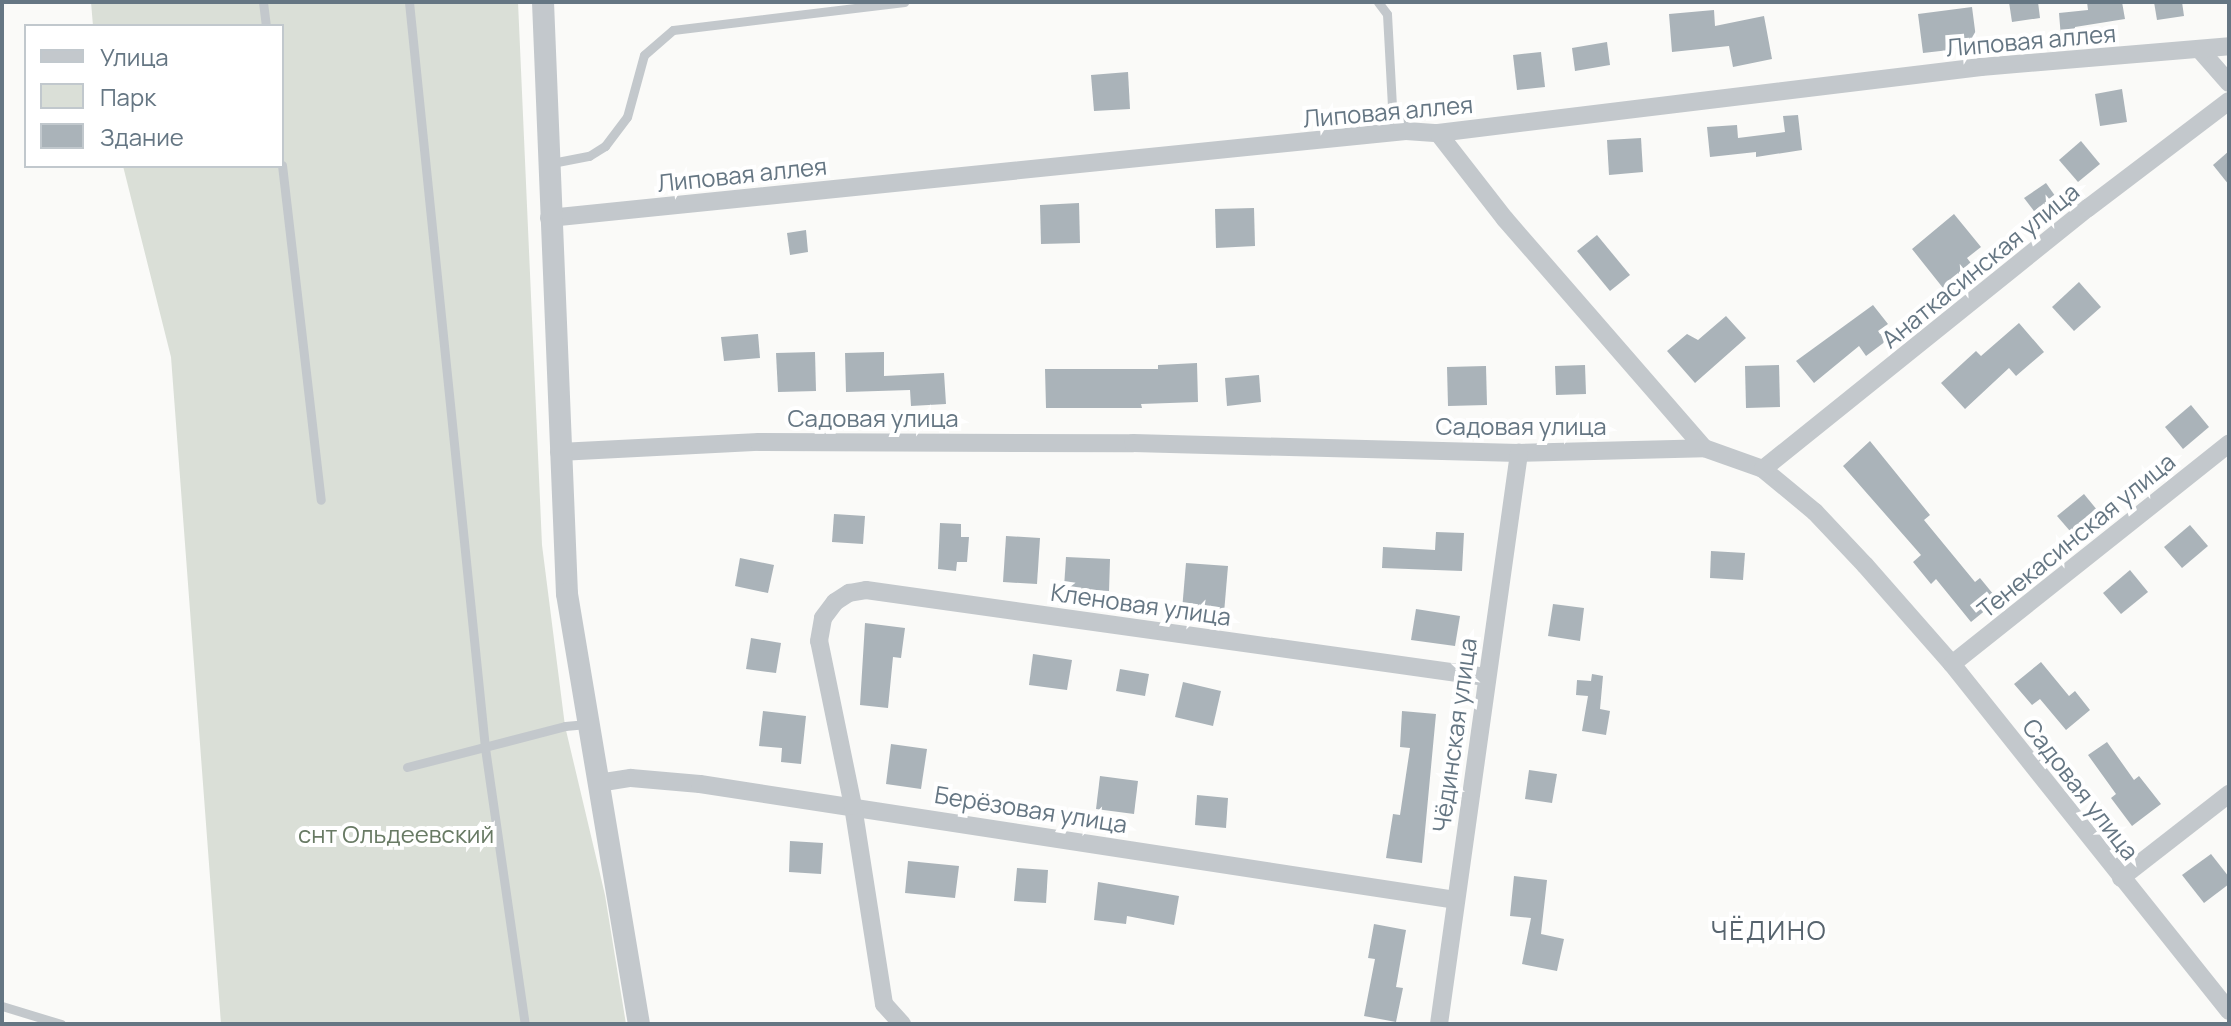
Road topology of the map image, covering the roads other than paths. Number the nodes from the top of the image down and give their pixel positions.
1 (263, 2) edge
2 (409, 2) edge
3 (543, 2) edge
4 (904, 2) edge
5 (1378, 2) edge
6 (266, 24) edge
7 (2229, 46) edge
8 (2200, 50) junction
9 (2229, 83) edge
10 (2229, 101) edge
11 (1406, 131) junction
12 (1438, 133) junction
13 (548, 164) junction
14 (282, 168) edge
15 (549, 218) junction
16 (2229, 444) edge
17 (1704, 448) junction
18 (559, 452) junction
19 (1519, 453) junction
20 (1763, 469) junction
21 (321, 500) dead end
22 (1952, 664) junction
23 (1486, 677) junction
24 (587, 724) junction
25 (485, 748) junction
26 (407, 767) dead end
27 (598, 783) junction
28 (2229, 794) edge
29 (853, 806) junction
30 (2121, 878) junction
31 (1455, 900) junction
32 (2, 1006) edge
33 (2229, 1011) edge
34 (898, 1022) edge
35 (61, 1024) edge
36 (525, 1024) edge
37 (639, 1024) edge
38 (1439, 1024) edge

1 - 6 lane
2 - 25 lane
3 - 13 street
4 - 13 lane
5 - 11 lane
7 - 8 street, Липовая аллея
8 - 9 street
8 - 12 street, Липовая аллея
10 - 20 street, Анаткасинская улица
11 - 12 street, Липовая аллея
11 - 15 street, Липовая аллея
12 - 17 street
13 - 15 street
14 - 21 lane
15 - 18 street
16 - 22 street, Тенекасинская улица
17 - 19 street, Садовая улица
17 - 20 street, Садовая улица
18 - 19 street, Садовая улица
18 - 24 street
19 - 23 street, Чёдинская улица
20 - 22 street, Садовая улица
22 - 30 street, Садовая улица
23 - 29 street, Кленовая улица
23 - 31 street, Чёдинская улица
24 - 25 lane
24 - 27 street
25 - 26 lane
25 - 36 lane
27 - 29 street, Берёзовая улица
27 - 37 street
28 - 30 street
29 - 31 street, Берёзовая улица
29 - 34 street
30 - 33 street, Садовая улица
31 - 38 street, Чёдинская улица
32 - 35 lane

